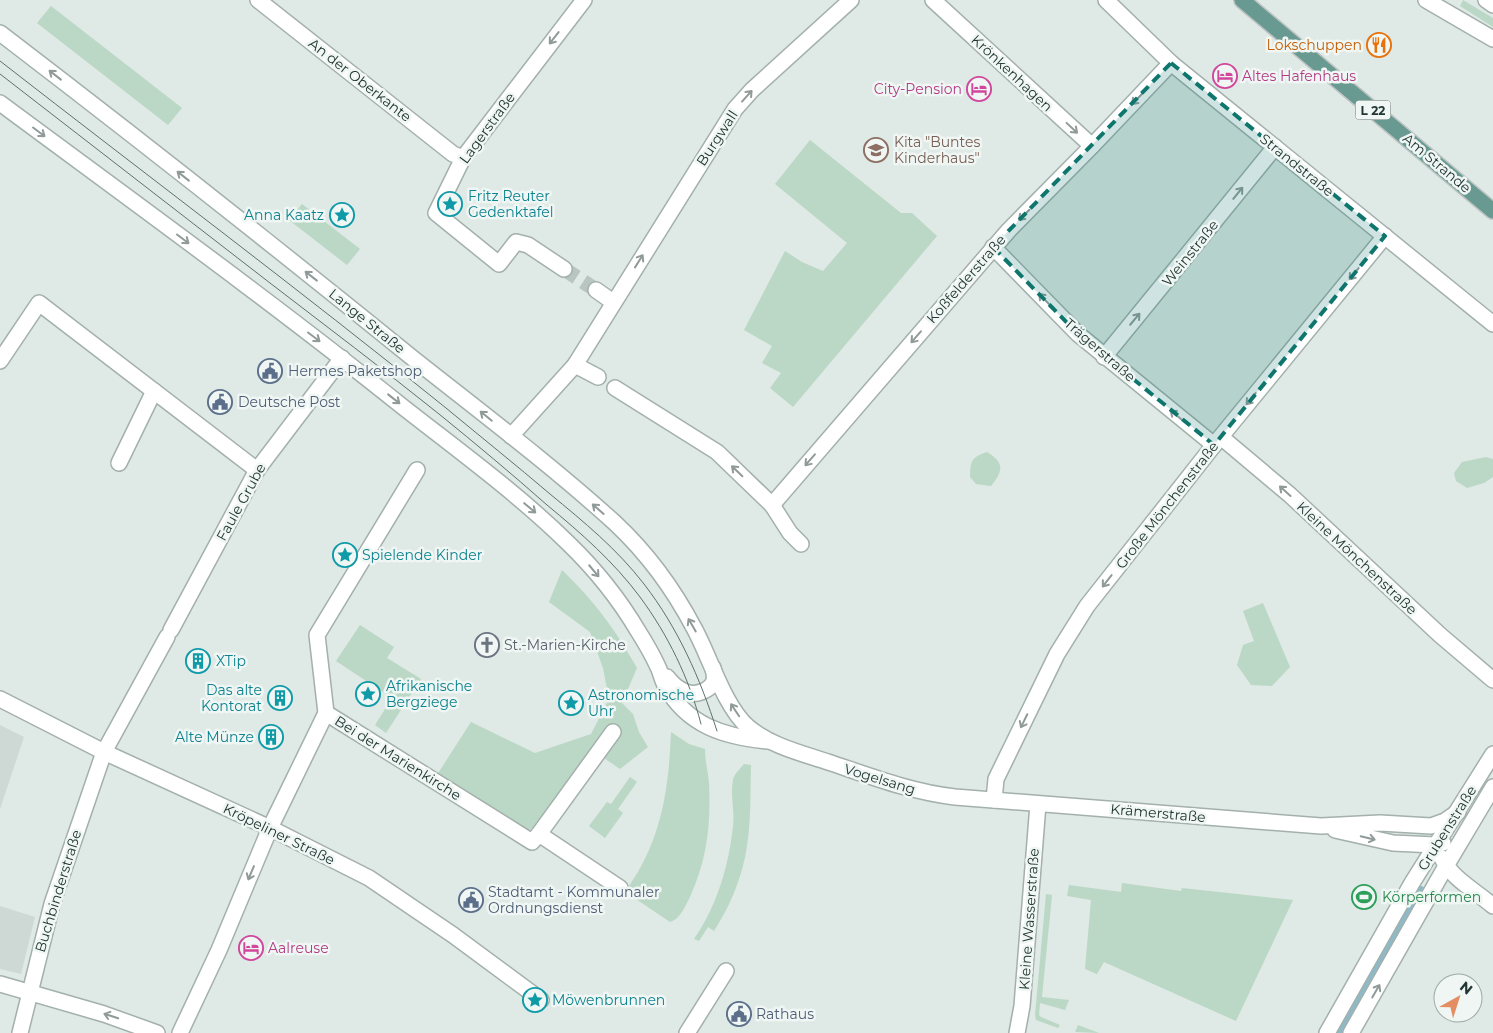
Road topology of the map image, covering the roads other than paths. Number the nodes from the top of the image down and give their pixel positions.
1 (258, 0) edge
2 (584, 0) edge
3 (851, 0) edge
4 (933, 0) edge
5 (1106, 0) edge
6 (1242, 0) edge
7 (1426, 0) edge
8 (1486, 0) edge
9 (1493, 5) edge
10 (0, 33) edge
11 (1493, 39) edge
12 (1171, 63) junction
13 (0, 103) edge
14 (1092, 146) junction
15 (1275, 148) junction
16 (463, 158) junction
17 (1493, 211) edge
18 (1385, 236) junction
19 (993, 247) junction
20 (564, 269) tunnel mouth
21 (596, 290) tunnel mouth
22 (614, 302) junction
23 (1493, 324) edge
24 (1104, 357) junction
25 (342, 358) junction
26 (0, 361) edge
27 (575, 364) junction
28 (598, 377) dead end
29 (615, 388) dead end
30 (154, 391) junction
31 (511, 436) junction
32 (1217, 441) junction
33 (119, 463) dead end
34 (257, 470) junction
35 (417, 470) dead end
36 (772, 504) junction
37 (801, 544) dead end
38 (658, 666) junction
39 (714, 668) junction
40 (1493, 680) edge
41 (0, 699) edge
42 (326, 713) junction
43 (614, 732) dead end
44 (769, 741) junction
45 (104, 752) junction
46 (1493, 754) edge
47 (1493, 787) edge
48 (994, 800) junction
49 (1038, 804) junction
50 (1458, 812) junction
51 (1414, 825) junction
52 (1321, 826) junction
53 (1470, 826) junction
54 (270, 828) junction
55 (539, 834) junction
56 (1436, 845) junction
57 (1446, 866) junction
58 (620, 888) dead end
59 (1493, 906) edge
60 (726, 971) dead end
61 (0, 984) edge
62 (29, 991) junction
63 (541, 1000) dead end
64 (181, 1031) edge
65 (20, 1033) edge
66 (157, 1033) edge
67 (687, 1033) edge
68 (1017, 1033) edge
69 (1327, 1033) edge
70 (1351, 1033) edge

1 - 16 street, An der Oberkante
2 -> 16 street, Lagerstraße
22 -> 3 street, Burgwall
4 -> 14 street, Krönkenhagen
5 - 12 street, Strandstraße
6 - 17 main road, Am Strande / L 22
7 - 11 street
8 - 9 street
31 -> 10 street, Lange Straße
12 -> 14 street, Koßfelderstraße
12 - 15 street, Strandstraße
13 -> 25 street
14 -> 19 street, Koßfelderstraße
15 - 18 street, Strandstraße
24 -> 15 street, Weinstraße
16 - 20 street, Lagerstraße
18 - 23 street, Strandstraße
18 -> 32 street, Große Mönchenstraße
24 -> 19 street, Trägerstraße
19 -> 36 street, Koßfelderstraße
21 - 22 street
22 - 27 street, Burgwall
32 -> 24 street, Trägerstraße
25 - 34 street, Faule Grube
25 -> 38 street
26 - 30 street
27 - 28 street
27 - 31 street, Burgwall
36 -> 29 street
30 - 33 street
30 - 34 street
39 -> 31 street, Lange Straße
40 -> 32 street, Kleine Mönchenstraße
32 -> 48 street, Große Mönchenstraße
34 - 45 street, Faule Grube
35 - 42 street, Bei der Marienkirche
36 - 37 street
38 - 39 street
38 - 44 street
44 -> 39 street, Lange Straße
41 - 45 street, Kröpeliner Straße
42 - 54 street
42 - 55 street, Bei der Marienkirche
43 - 55 street
44 - 48 street, Vogelsang
45 - 54 street, Kröpeliner Straße
45 - 62 street, Buchbinderstraße
46 - 50 street, Grubenstraße
47 - 53 street, Grubenstraße
48 - 49 street, Krämerstraße
49 - 52 street, Krämerstraße
49 - 68 street, Kleine Wasserstraße
50 - 51 street, Krämerstraße
50 - 56 street, Grubenstraße
51 - 52 street, Krämerstraße
51 - 56 street
52 -> 56 street, Krämerstraße
53 - 56 street, Krämerstraße
53 - 57 street, Grubenstraße
54 - 63 street, Kröpeliner Straße
54 -> 64 street
55 - 58 street
56 - 57 street
56 - 69 street, Grubenstraße
57 - 59 street
70 -> 57 street, Grubenstraße
60 - 67 street
61 - 62 street
62 - 65 street, Buchbinderstraße
66 -> 62 street

